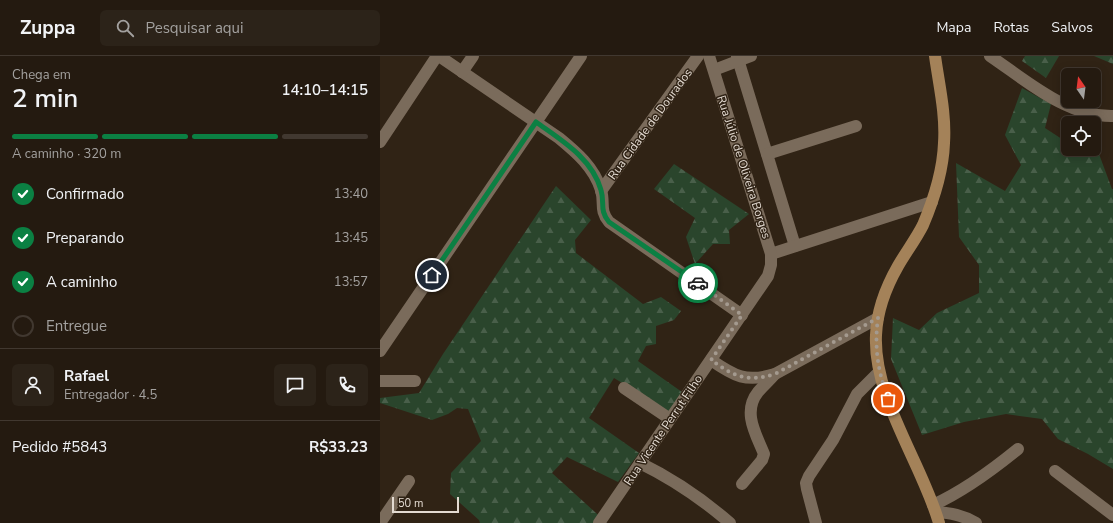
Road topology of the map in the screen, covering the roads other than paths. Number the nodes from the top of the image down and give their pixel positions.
1 (438, 56) edge
2 (472, 56) edge
3 (581, 56) edge
4 (698, 56) edge
5 (709, 56) edge
6 (752, 56) edge
7 (935, 56) edge
8 (990, 56) edge
9 (737, 58) edge
10 (714, 70) junction
11 (462, 72) junction
12 (1113, 116) edge
13 (536, 122) junction
14 (856, 126) dead end
15 (380, 142) edge
16 (767, 154) junction
17 (601, 191) junction
18 (932, 202) junction
19 (795, 246) junction
20 (772, 254) junction
21 (742, 315) junction
22 (878, 318) junction
23 (380, 351) edge
24 (711, 360) junction
25 (879, 372) junction
26 (775, 374) junction
27 (380, 381) edge
28 (415, 381) dead end
29 (624, 388) dead end
30 (670, 419) junction
31 (1018, 449) dead end
32 (640, 463) junction
33 (1055, 471) dead end
34 (409, 481) dead end
35 (742, 484) dead end
36 (936, 514) edge
37 (1113, 516) edge
38 (380, 523) edge
39 (599, 523) edge
40 (730, 523) edge
41 (816, 523) edge
42 (976, 523) edge

1 - 11 street
1 - 15 street
2 - 11 street
3 - 13 street
4 - 17 street, Rua Cidade de Dourados
5 - 10 street, Rua Júlio de Oliveira Borges
6 - 9 street
7 - 18 main road
8 - 12 street
9 - 10 street
9 - 16 street, Rua Júlio de Oliveira Borges
10 - 20 street, Rua Júlio de Oliveira Borges
11 - 13 street
13 - 17 street
13 - 23 street
14 - 16 street
16 - 19 street, Rua Júlio de Oliveira Borges
17 - 21 street
18 - 19 street, Rua Júlio de Oliveira Borges
18 - 22 main road
19 - 20 street, Rua Júlio de Oliveira Borges
20 - 21 street, Rua Vicente Perrut Filho
21 - 24 street, Rua Vicente Perrut Filho
22 - 25 main road
22 - 26 street
24 - 26 street
24 - 30 street, Rua Vicente Perrut Filho
25 - 36 main road
25 - 41 street
26 - 35 street
27 - 28 street
29 - 30 street
30 - 32 street, Rua Vicente Perrut Filho
31 - 36 street
32 - 39 street, Rua Vicente Perrut Filho
32 - 40 street
33 - 37 street
34 - 38 street
36 - 42 street

